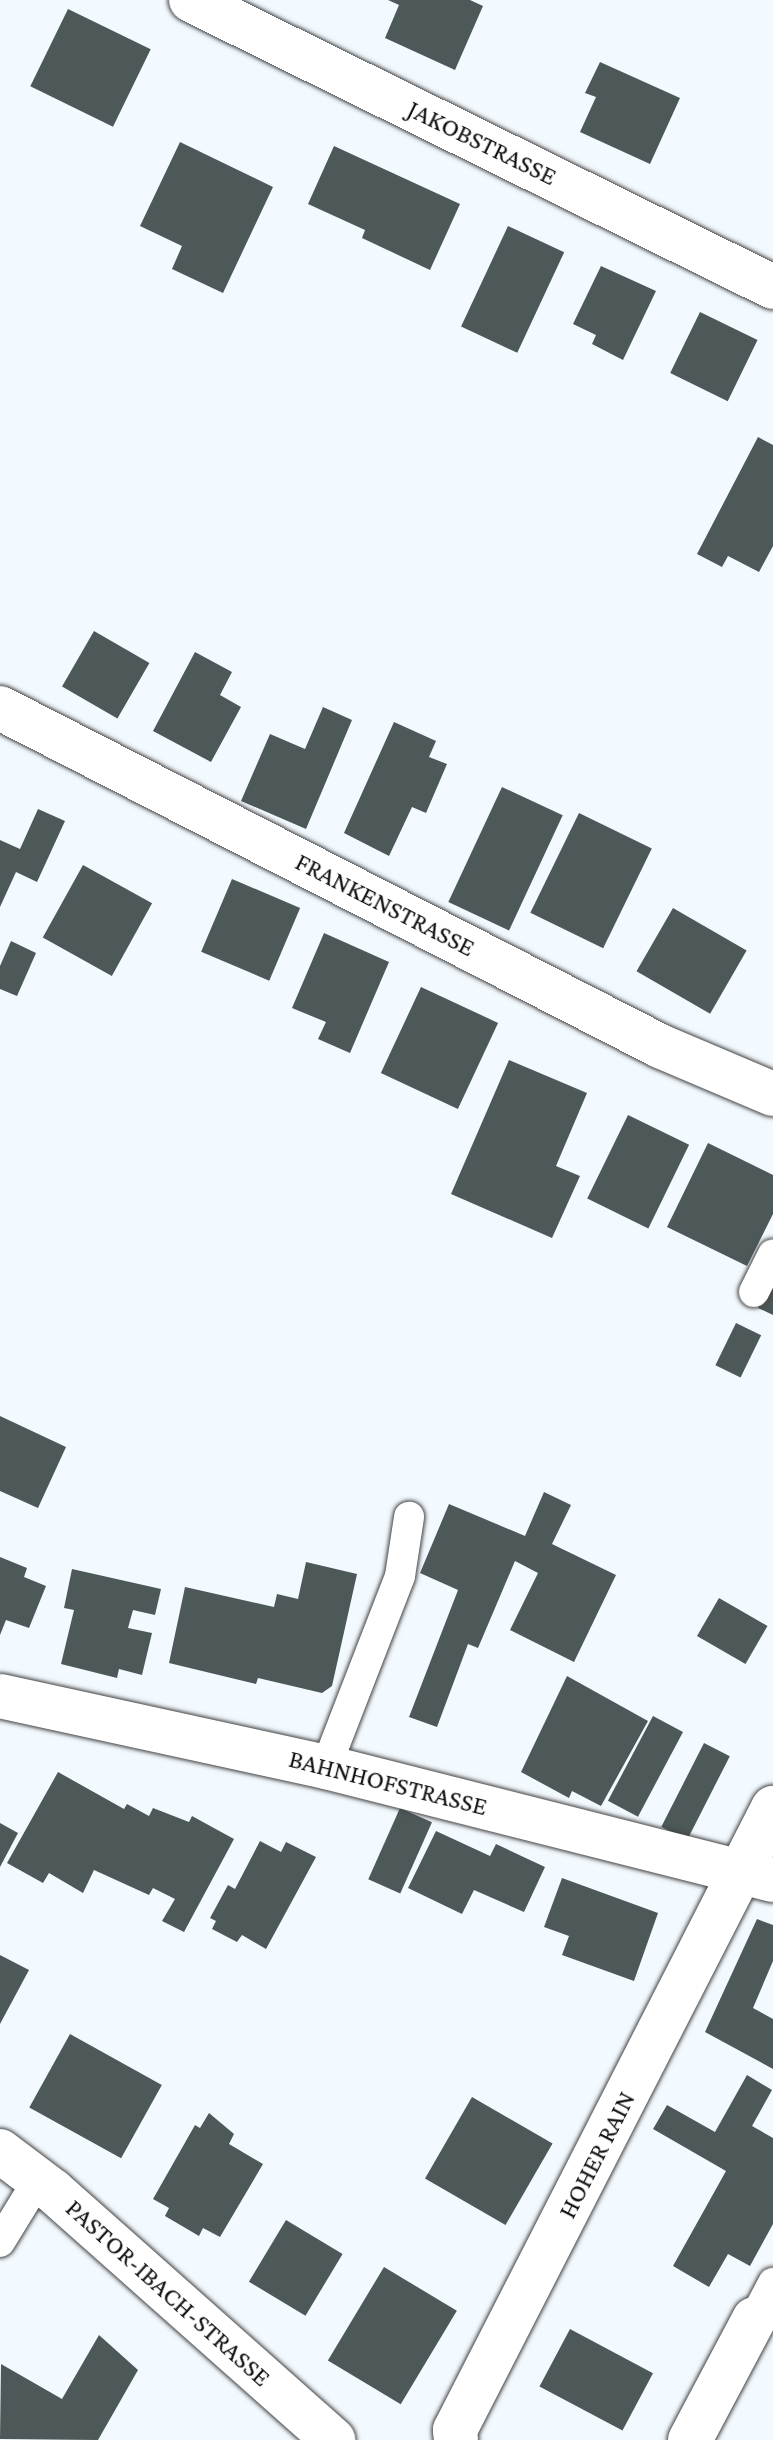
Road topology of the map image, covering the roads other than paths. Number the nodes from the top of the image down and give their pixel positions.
1 (191, 0) edge
2 (773, 287) edge
3 (0, 708) edge
4 (773, 1094) edge
5 (773, 1254) edge
6 (754, 1292) dead end
7 (409, 1517) dead end
8 (0, 1696) edge
9 (326, 1767) junction
10 (773, 1808) edge
11 (758, 1876) edge
12 (0, 2151) edge
13 (38, 2180) junction
14 (0, 2242) edge
15 (763, 2301) edge
16 (333, 2440) edge
17 (456, 2440) edge
18 (690, 2440) edge

1 - 2 street, JAKOBSTRASSE
3 - 4 street, FRANKENSTRASSE
5 - 6 lane
7 - 9 lane
8 - 9 street, BAHNHOFSTRASSE
9 - 11 street, BAHNHOFSTRASSE
10 - 11 street, HOHER RAIN
11 - 17 street, HOHER RAIN
12 - 13 street, PASTOR-IBACH-STRASSE
13 - 14 lane
13 - 16 street, PASTOR-IBACH-STRASSE
15 - 18 street

